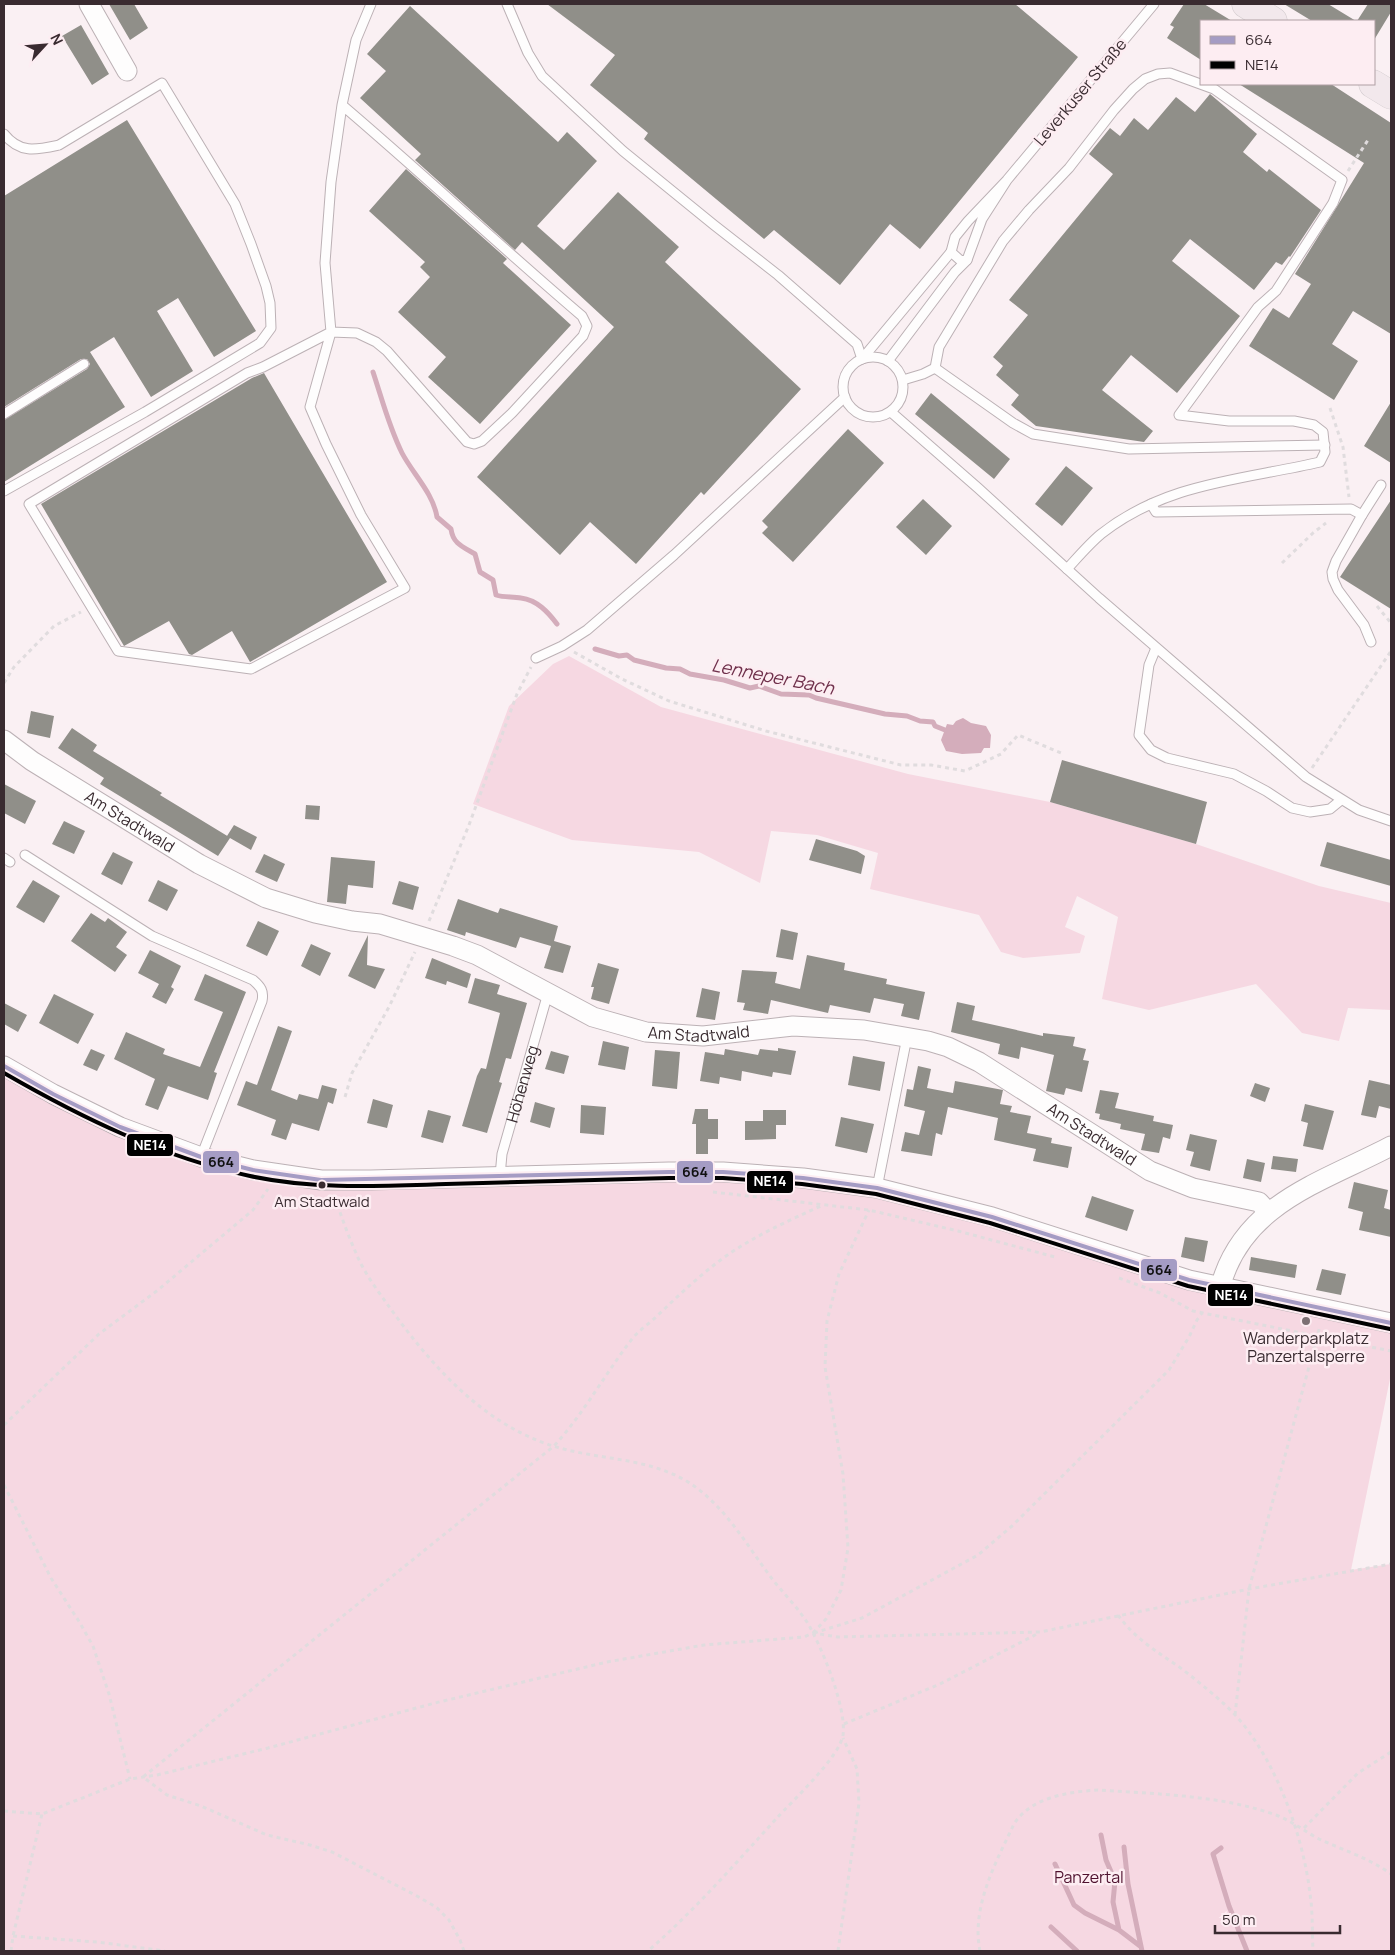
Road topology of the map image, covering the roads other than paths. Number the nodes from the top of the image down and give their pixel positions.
1 (89, 4) edge
2 (371, 4) edge
3 (507, 4) edge
4 (1154, 4) edge
5 (1246, 4) edge
6 (1271, 20) edge
7 (127, 71) dead end
8 (1200, 84) edge
9 (1203, 85) edge
10 (1375, 85) edge
11 (1391, 95) edge
12 (342, 105) junction
13 (4, 134) edge
14 (1007, 180) junction
15 (951, 252) junction
16 (967, 260) junction
17 (330, 332) junction
18 (862, 359) junction
19 (888, 361) junction
20 (84, 364) dead end
21 (935, 368) junction
22 (903, 380) junction
23 (844, 397) junction
24 (891, 412) junction
25 (4, 414) edge
26 (1325, 445) junction
27 (1381, 485) dead end
28 (4, 491) edge
29 (1151, 504) junction
30 (1362, 515) junction
31 (1067, 569) junction
32 (1371, 642) dead end
33 (1156, 648) junction
34 (536, 658) road end
35 (4, 740) edge
36 (1342, 800) junction
37 (1391, 820) edge
38 (25, 855) dead end
39 (548, 993) junction
40 (907, 1037) junction
41 (4, 1066) edge
42 (1389, 1152) edge
43 (201, 1157) junction
44 (500, 1176) junction
45 (877, 1188) junction
46 (1268, 1212) junction
47 (1220, 1288) junction
48 (1391, 1323) edge

1 - 7 street
2 - 12 lane
3 - 18 lane
4 - 14 lane, Leverkuser Straße
5 - 6 main road
8 - 21 lane
9 - 26 lane
10 - 11 main road
12 - 17 lane
12 - 17 lane
13 - 28 lane
14 - 15 lane, Leverkuser Straße
14 - 16 lane, Leverkuser Straße
15 - 16 lane
15 - 18 lane, Leverkuser Straße
16 - 19 lane
17 - 17 lane
18 - 19 lane
18 - 23 lane
19 - 22 lane
20 - 25 lane
21 - 22 lane
21 - 26 lane
22 - 24 lane
23 - 24 lane
23 - 34 lane
24 - 31 lane
26 - 29 lane
27 - 30 lane
29 - 30 lane
29 - 31 lane
30 - 32 lane
31 - 33 lane
33 - 36 lane
33 - 36 lane
35 - 39 street, Am Stadtwald
36 - 37 lane
38 - 43 lane
39 - 40 street, Am Stadtwald
39 - 44 lane, Höhenweg
40 - 45 lane
40 - 46 street, Am Stadtwald
41 - 43 street
42 - 46 street
43 - 44 street
44 - 45 street
45 - 47 street
46 - 47 street
47 - 48 street

